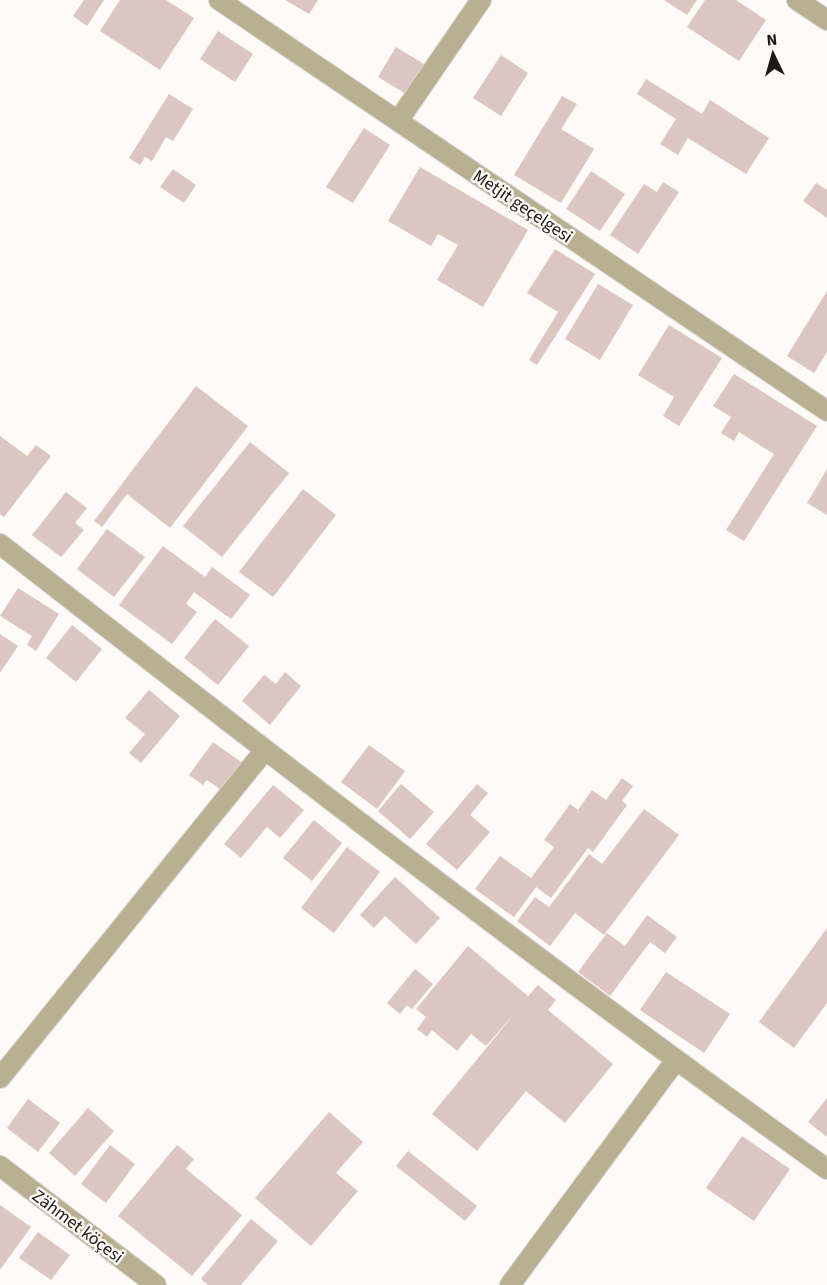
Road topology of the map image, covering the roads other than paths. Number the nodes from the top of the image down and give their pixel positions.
1 (219, 0) edge
2 (481, 0) edge
3 (796, 0) edge
4 (827, 20) edge
5 (398, 121) junction
6 (827, 411) edge
7 (0, 544) edge
8 (265, 750) junction
9 (676, 1060) junction
10 (0, 1078) edge
11 (0, 1166) edge
12 (827, 1168) edge
13 (156, 1285) edge
14 (510, 1285) edge

1 - 5 street, Metjit geçelgesi
2 - 5 street
3 - 4 street
5 - 6 street, Metjit geçelgesi
7 - 8 street
8 - 9 street
8 - 10 street
9 - 12 street
9 - 14 street
11 - 13 street, Zähmet köçesi

